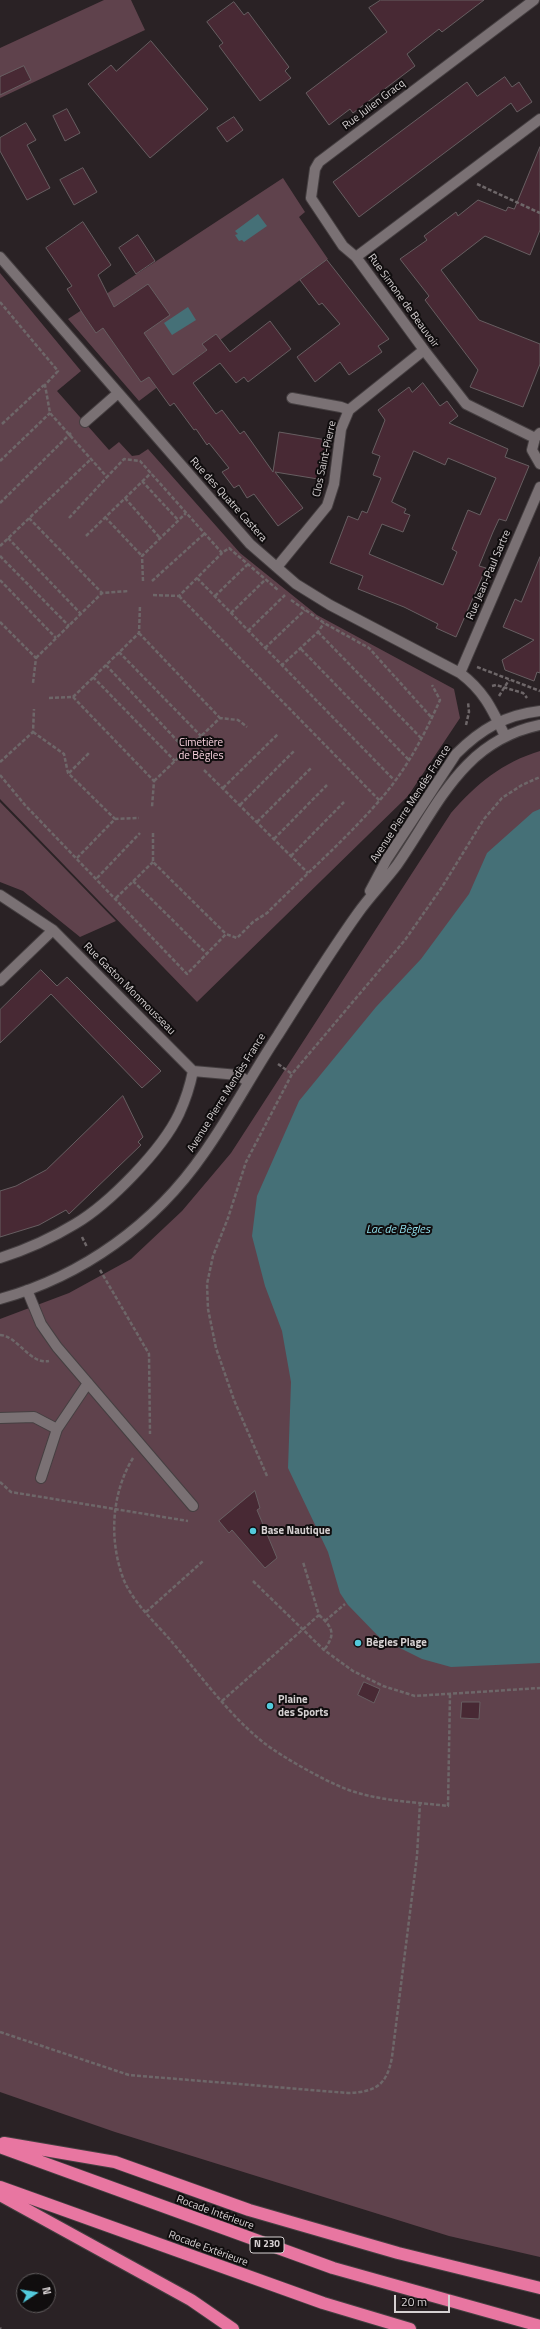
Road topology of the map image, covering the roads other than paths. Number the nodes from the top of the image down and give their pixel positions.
1 (534, 0) edge
2 (540, 119) edge
3 (0, 257) edge
4 (356, 257) junction
5 (424, 350) junction
6 (118, 394) junction
7 (292, 398) dead end
8 (349, 410) junction
9 (84, 422) road end
10 (538, 435) edge
11 (540, 464) edge
12 (540, 487) edge
13 (277, 567) junction
14 (460, 673) junction
15 (540, 711) edge
16 (498, 722) junction
17 (540, 725) edge
18 (505, 736) junction
19 (0, 896) edge
20 (359, 912) junction
21 (53, 930) junction
22 (0, 981) edge
23 (193, 1071) junction
24 (247, 1081) junction
25 (0, 1258) edge
26 (27, 1290) junction
27 (0, 1299) edge
28 (88, 1383) junction
29 (0, 1418) edge
30 (57, 1429) junction
31 (41, 1478) dead end
32 (193, 1506) dead end
33 (0, 2142) edge
34 (0, 2147) edge
35 (0, 2187) edge
36 (0, 2195) edge
37 (540, 2288) edge
38 (540, 2326) edge
39 (233, 2329) edge
40 (410, 2329) edge

1 - 4 street, Rue Julien Gracq
2 - 4 street, Rue Simone de Beauvoir
3 - 6 street, Rue des Quatre Castera
4 - 5 street, Rue Simone de Beauvoir
5 - 8 street, Clos Saint-Pierre
5 - 10 street, Rue Simone de Beauvoir
6 - 9 street
6 - 13 street, Rue des Quatre Castera
7 - 8 street, Clos Saint-Pierre
8 - 13 street, Clos Saint-Pierre
10 - 11 street
12 - 14 street, Rue Jean-Paul Sartre
13 - 14 street, Rue des Quatre Castera
14 - 16 street, Rue des Quatre Castera
15 - 16 street
16 - 18 street, Rue des Quatre Castera
16 - 20 street, Avenue Pierre Mendès France
17 - 18 street
18 - 20 street, Avenue Pierre Mendès France
19 - 21 street, Rue Gaston Monmousseau
20 - 24 street, Avenue Pierre Mendès France
21 - 22 street
21 - 23 street, Rue Gaston Monmousseau
23 - 24 street
23 - 25 street
24 - 26 street, Avenue Pierre Mendès France
26 - 27 street, Avenue Pierre Mendès France
26 - 28 street
28 - 30 street
28 - 32 street
29 - 30 street
30 - 31 street
33 - 37 highway
34 - 38 highway, Rocade Intérieure / N 230
35 - 40 highway, Rocade Extérieure
36 - 39 highway

